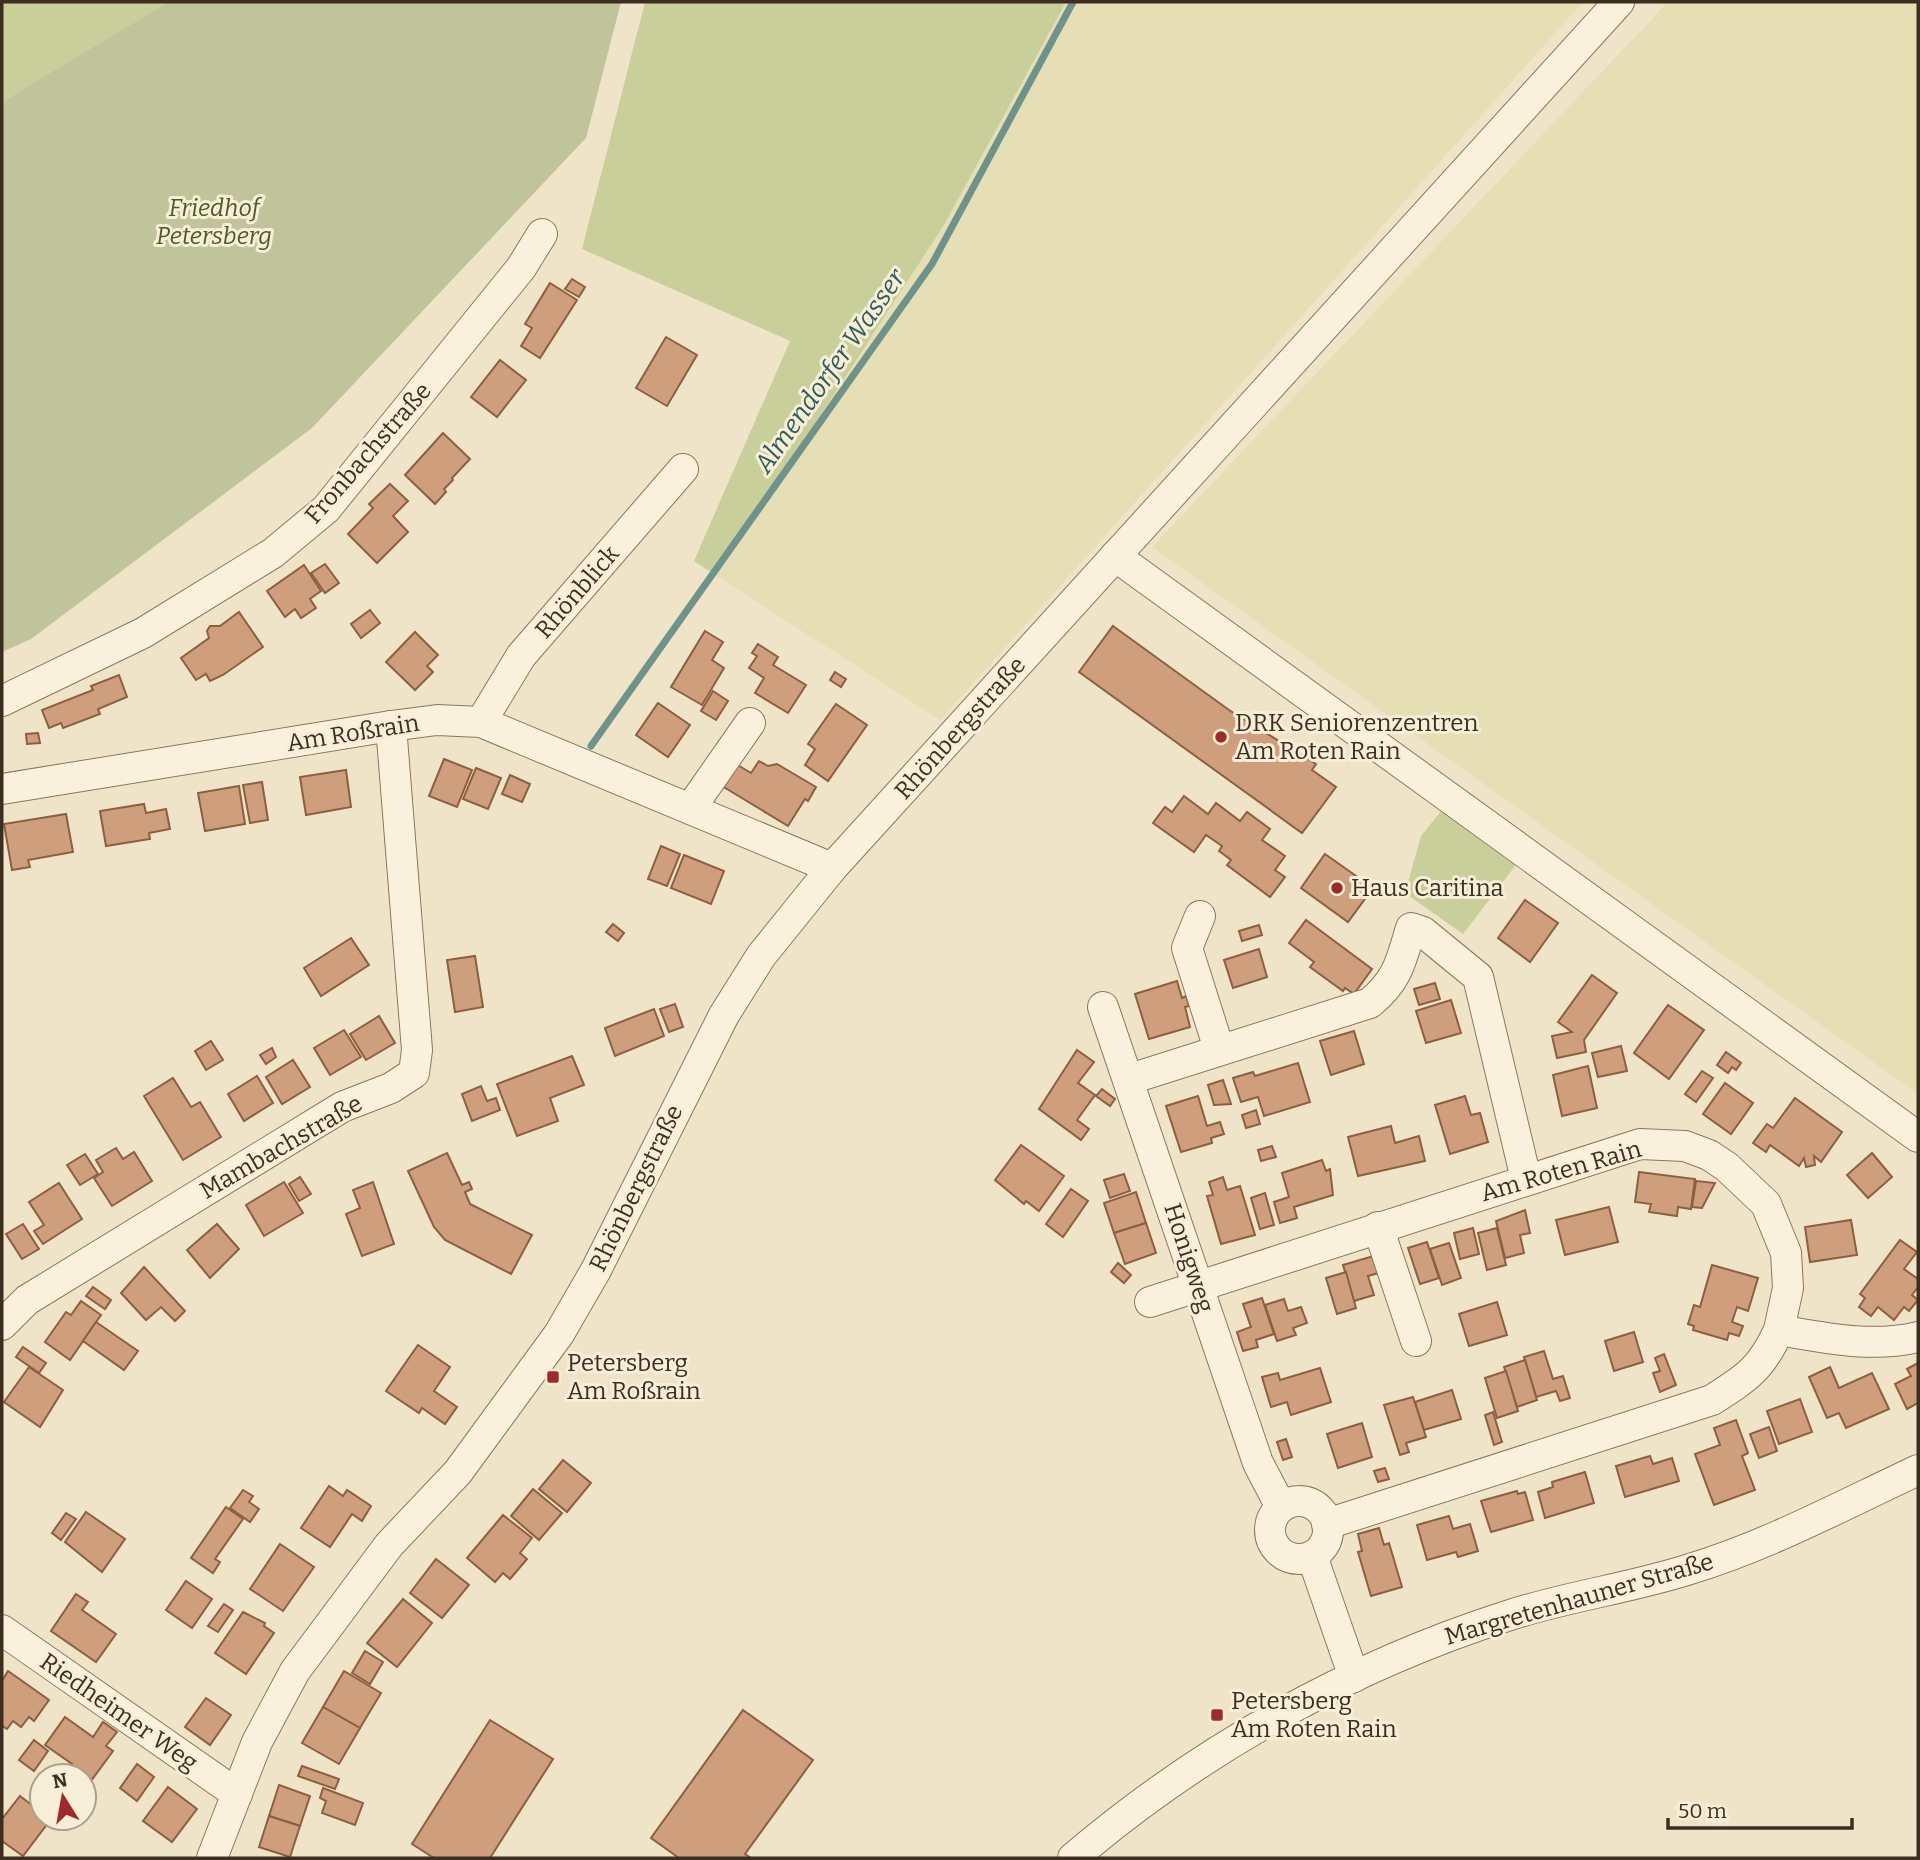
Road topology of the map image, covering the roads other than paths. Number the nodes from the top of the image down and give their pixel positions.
1 (1619, 2) edge
2 (542, 234) dead end
3 (683, 470) dead end
4 (1115, 556) junction
5 (2, 701) edge
6 (481, 722) junction
7 (750, 723) dead end
8 (391, 726) junction
9 (2, 789) edge
10 (690, 809) junction
11 (832, 869) junction
12 (1200, 916) dead end
13 (1103, 1007) dead end
14 (1219, 1049) junction
15 (1130, 1079) junction
16 (1918, 1137) edge
17 (1526, 1179) junction
18 (1378, 1227) junction
19 (1197, 1285) junction
20 (1150, 1302) dead end
21 (2, 1325) edge
22 (1779, 1329) junction
23 (1918, 1337) edge
24 (1416, 1341) dead end
25 (1918, 1470) edge
26 (1281, 1507) junction
27 (1327, 1524) junction
28 (1312, 1556) junction
29 (2, 1630) edge
30 (1354, 1677) junction
31 (237, 1794) junction
32 (212, 1858) edge
33 (1075, 1858) edge

1 - 4 street, Rhönbergstraße
2 - 5 street, Fronbachstraße
3 - 6 street, Rhönblick
4 - 11 street, Rhönbergstraße
4 - 16 street
6 - 8 street, Am Roßrain
6 - 10 street, Am Roßrain
7 - 10 street
8 - 9 street, Am Roßrain
8 - 21 street, Mambachstraße
10 - 11 street, Am Roßrain
11 - 31 street, Rhönbergstraße
12 - 14 street
13 - 15 street, Honigweg
14 - 15 street
14 - 17 street
15 - 19 street, Honigweg
17 - 18 street, Am Roten Rain
17 - 22 street, Am Roten Rain
18 - 19 street, Am Roten Rain
18 - 24 street
19 - 20 street, Am Roten Rain
19 - 26 street, Honigweg
22 - 23 street
22 - 27 street, Am Roten Rain
25 - 30 street, Margretenhauner Straße
26 - 27 street
26 - 28 street
27 - 28 street
28 - 30 street
29 - 31 street, Riedheimer Weg
30 - 33 street, Margretenhauner Straße
31 - 32 street, Rhönbergstraße

